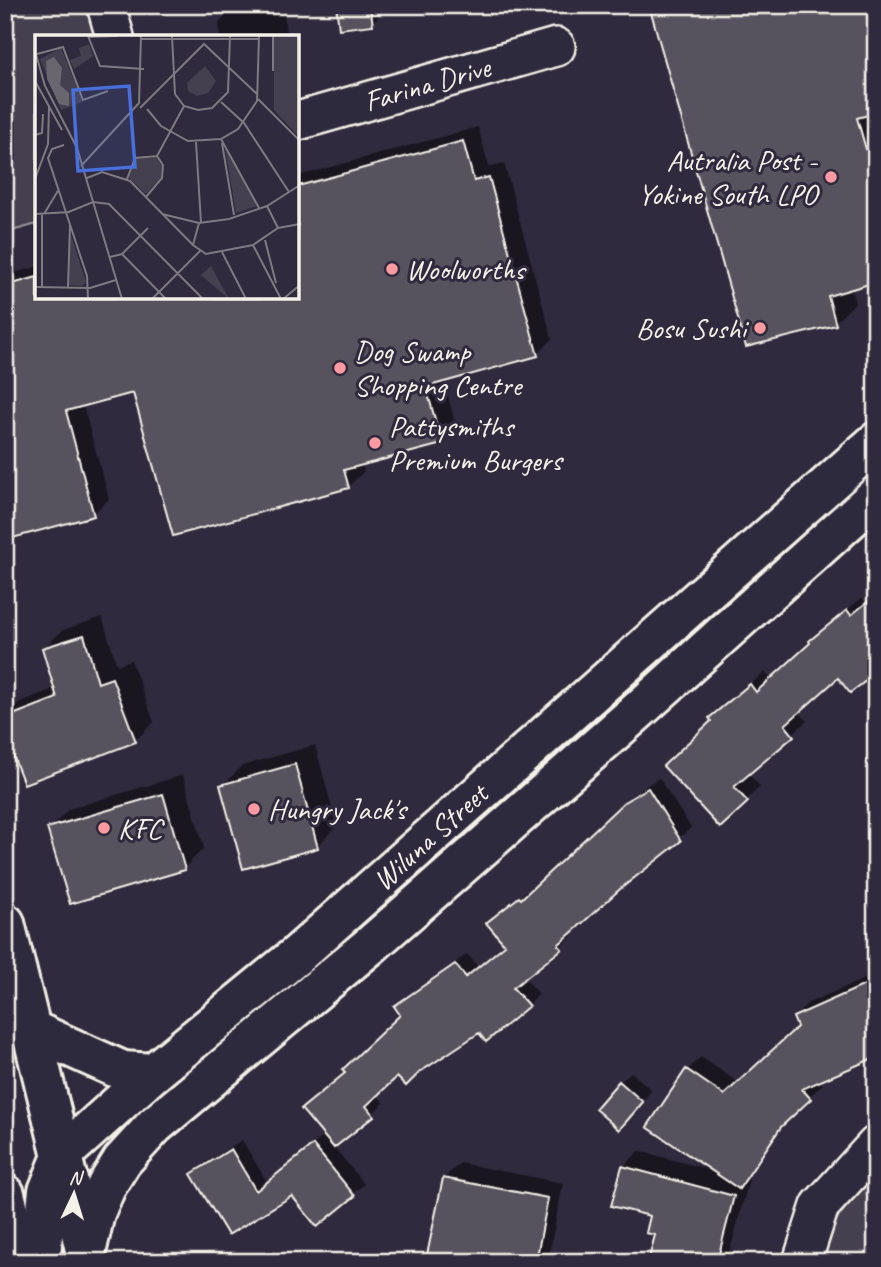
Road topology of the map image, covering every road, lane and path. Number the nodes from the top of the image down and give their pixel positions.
1 (106, 5) edge
2 (114, 35) edge
3 (556, 47) dead end
4 (299, 121) edge
5 (876, 442) edge
6 (876, 496) edge
7 (427, 840) junction
8 (455, 872) junction
9 (5, 923) edge
10 (32, 1030) junction
11 (153, 1073) junction
12 (876, 1145) edge
13 (63, 1154) junction
14 (5, 1194) edge
15 (87, 1257) edge
16 (22, 1262) edge
17 (40, 1262) edge
18 (802, 1262) edge

1 - 2 street
3 - 4 street, Farina Drive
5 - 7 main road, Wiluna Street
6 - 8 main road, Wiluna Street
7 - 8 main road
7 - 11 main road, Wiluna Street
8 - 15 main road, Wiluna Street
9 - 10 main road
10 - 11 main road
10 - 13 main road
11 - 13 main road, Wiluna Street
12 - 18 street
13 - 15 main road
13 - 17 main road, Wiluna Street
14 - 16 main road

